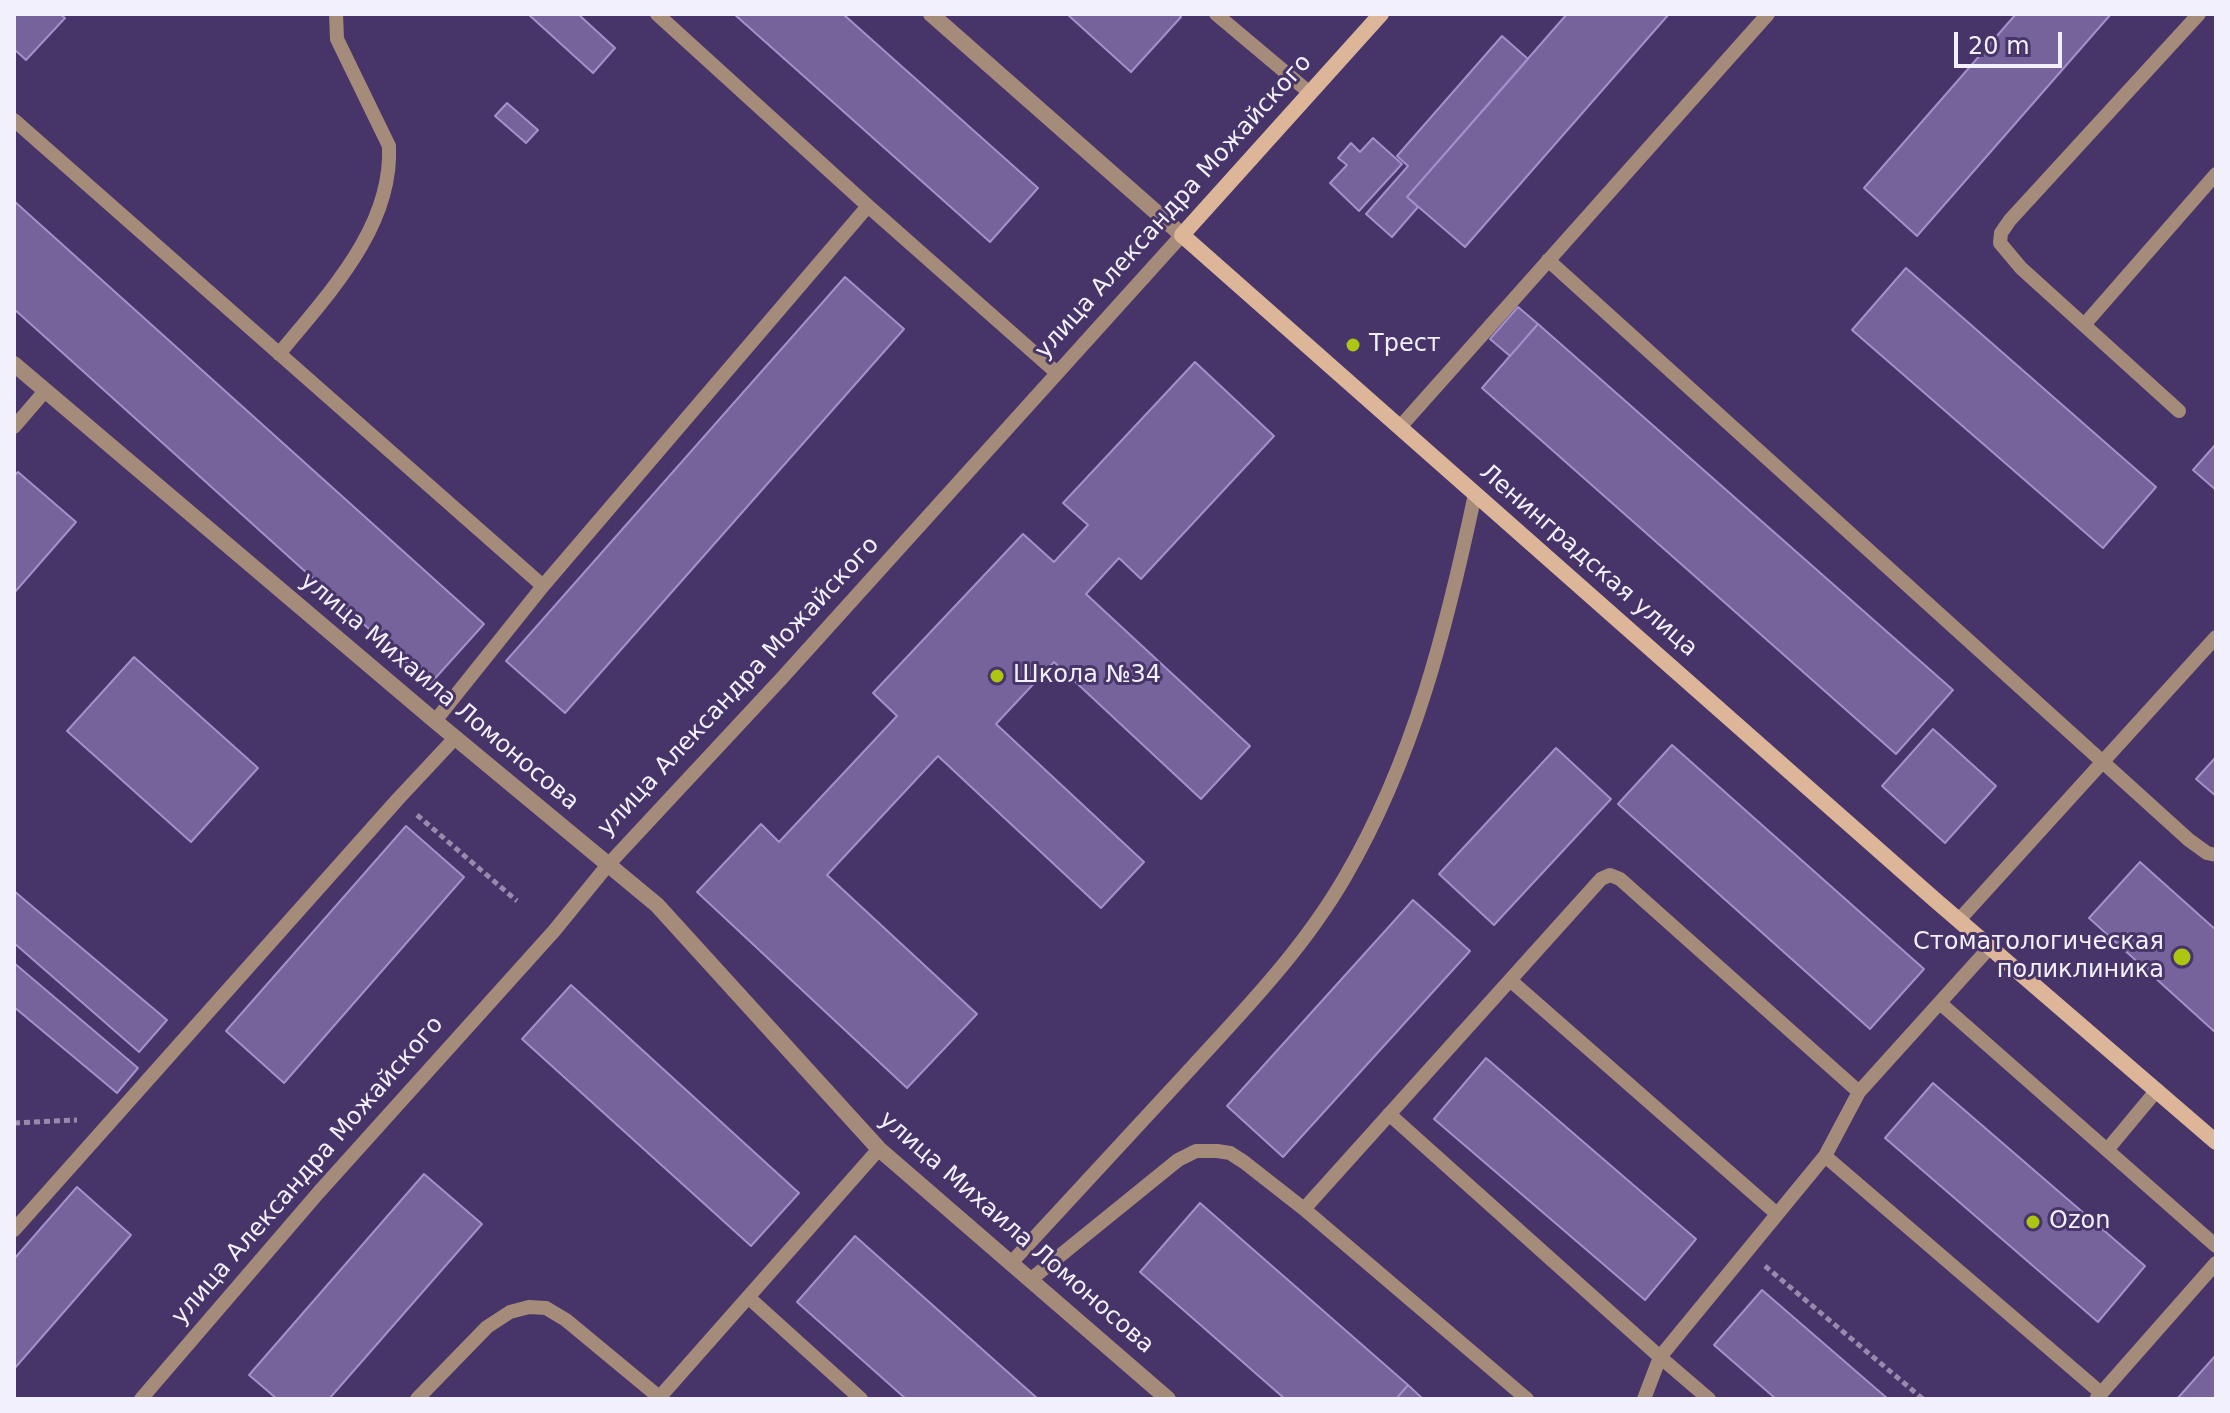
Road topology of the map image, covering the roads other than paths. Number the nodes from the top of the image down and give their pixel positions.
1 (336, 14) edge
2 (657, 14) edge
3 (931, 14) edge
4 (1216, 14) edge
5 (1381, 14) edge
6 (1768, 14) edge
7 (2199, 14) edge
8 (1310, 93) junction
9 (14, 120) edge
10 (2216, 174) edge
11 (868, 206) junction
12 (1182, 235) junction
13 (1548, 260) junction
14 (2084, 325) junction
15 (279, 354) junction
16 (14, 364) edge
17 (1057, 373) junction
18 (45, 391) junction
19 (2179, 411) dead end
20 (14, 427) edge
21 (1400, 427) junction
22 (1475, 494) junction
23 (543, 586) junction
24 (2216, 637) edge
25 (435, 721) junction
26 (455, 738) junction
27 (2102, 762) junction
28 (2216, 855) edge
29 (607, 866) junction
30 (1959, 920) junction
31 (1990, 947) junction
32 (1510, 980) junction
33 (1940, 1003) junction
34 (2157, 1090) junction
35 (1859, 1092) junction
36 (1389, 1114) junction
37 (2216, 1142) edge
38 (879, 1149) junction
39 (2107, 1150) junction
40 (1825, 1156) junction
41 (1304, 1209) junction
42 (1777, 1214) junction
43 (14, 1230) edge
44 (2216, 1246) edge
45 (1011, 1263) junction
46 (2216, 1263) edge
47 (1030, 1280) junction
48 (748, 1297) junction
49 (1660, 1357) junction
50 (2099, 1396) edge
51 (658, 1398) edge
52 (141, 1399) edge
53 (417, 1399) edge
54 (861, 1399) edge
55 (1168, 1399) edge
56 (1527, 1399) edge
57 (1644, 1399) edge
58 (1709, 1399) edge

1 - 15 lane
2 - 11 lane
3 - 12 street, Ленинградская улица
4 - 8 lane
5 - 8 street, улица Александра Можайского
6 - 13 lane
7 - 14 lane
8 - 12 street, улица Александра Можайского
9 - 15 lane
10 - 14 lane
11 - 17 lane
11 - 23 lane
12 - 17 lane, улица Александра Можайского
12 - 21 street, Ленинградская улица
13 - 21 lane
13 - 27 lane
14 - 19 lane
15 - 23 lane
16 - 18 street, улица Михаила Ломоносова
17 - 29 lane, улица Александра Можайского
18 - 20 lane
18 - 25 street, улица Михаила Ломоносова
21 - 22 street, Ленинградская улица
22 - 30 street, Ленинградская улица
22 - 45 lane
23 - 25 lane
24 - 27 lane
25 - 26 street, улица Михаила Ломоносова
26 - 29 street, улица Михаила Ломоносова
26 - 43 lane
27 - 28 lane
27 - 30 lane
29 - 38 street, улица Михаила Ломоносова
29 - 52 lane, улица Александра Можайского
30 - 31 street, Ленинградская улица
31 - 33 lane
31 - 34 street, Ленинградская улица
32 - 35 lane
32 - 36 lane
32 - 42 lane
33 - 35 lane
33 - 39 lane
34 - 37 street, Ленинградская улица
34 - 39 lane
35 - 40 lane
36 - 41 lane
36 - 49 lane
38 - 45 street, улица Михаила Ломоносова
38 - 48 lane
39 - 44 lane
40 - 42 lane
40 - 50 lane
41 - 47 lane
41 - 56 lane
42 - 49 lane
45 - 47 street, улица Михаила Ломоносова
46 - 50 lane
47 - 55 street, улица Михаила Ломоносова
48 - 51 lane
48 - 54 lane
49 - 57 lane
49 - 58 lane
51 - 53 lane

